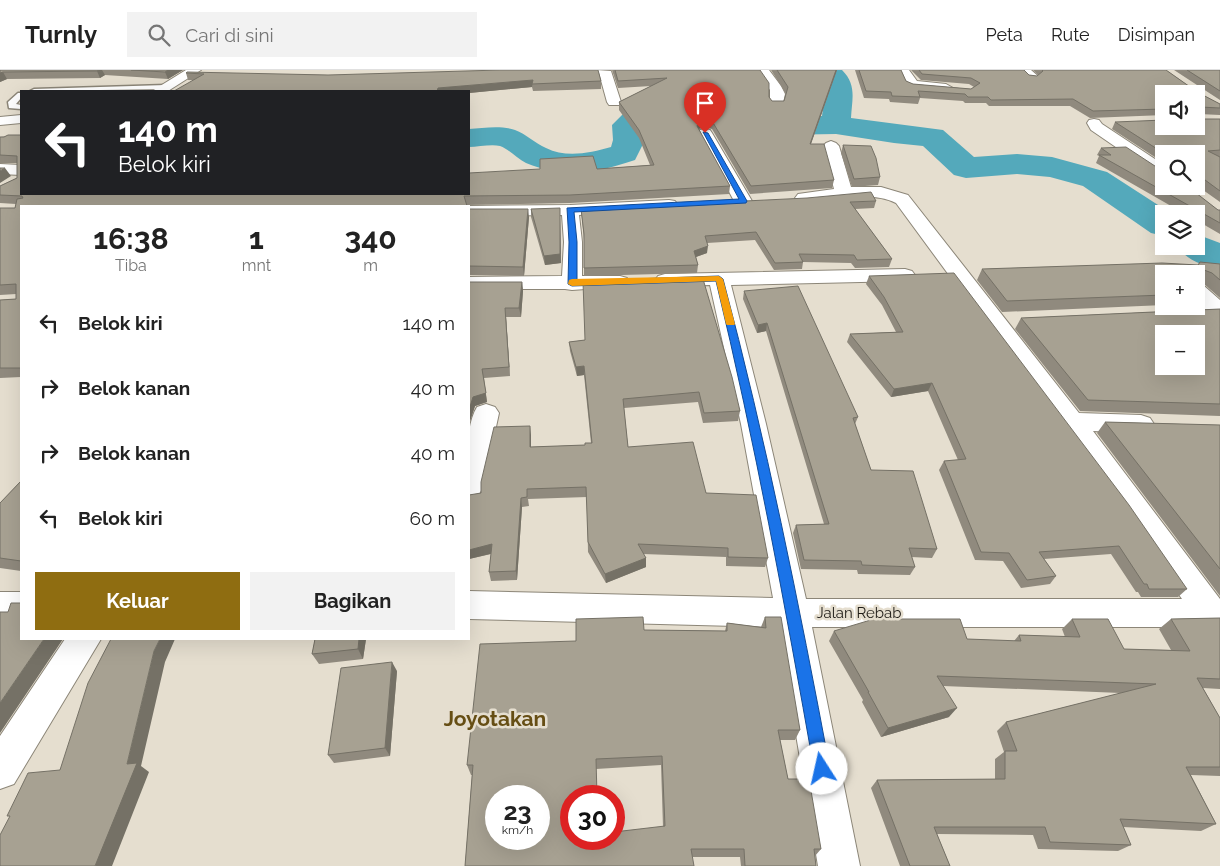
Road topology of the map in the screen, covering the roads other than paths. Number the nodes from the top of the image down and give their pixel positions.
1 (602, 70) edge
2 (762, 70) edge
3 (904, 70) edge
4 (198, 72) edge
5 (163, 89) edge
6 (959, 89) edge
7 (98, 90) edge
8 (20, 96) edge
9 (614, 102) dead end
10 (777, 104) edge
11 (20, 107) edge
12 (1110, 122) edge
13 (705, 133) edge
14 (831, 146) dead end
15 (1155, 167) edge
16 (0, 169) edge
17 (20, 170) edge
18 (844, 194) junction
19 (788, 199) edge
20 (724, 202) edge
21 (686, 204) edge
22 (570, 210) junction
23 (470, 211) edge
24 (949, 273) junction
25 (719, 279) junction
26 (470, 283) edge
27 (572, 284) junction
28 (1205, 298) edge
29 (1205, 312) edge
30 (1220, 312) edge
31 (486, 413) dead end
32 (1070, 422) junction
33 (1161, 424) edge
34 (470, 483) edge
35 (470, 605) edge
36 (0, 606) edge
37 (20, 606) edge
38 (794, 613) junction
39 (1215, 613) edge
40 (83, 640) edge
41 (0, 770) edge
42 (840, 866) edge

1 - 9 street
2 - 10 street
3 - 6 street
4 - 5 street
5 - 7 lane
8 - 11 lane
12 - 15 street
13 - 20 street
14 - 18 street
16 - 17 street
18 - 19 street
18 - 24 street
21 - 22 street
22 - 23 street
22 - 27 street
24 - 25 street
24 - 32 street
25 - 27 street
25 - 38 street
26 - 27 street
28 - 30 street
29 - 30 street
31 - 34 street
32 - 33 street
32 - 39 street
35 - 38 street, Jalan Rebab
36 - 37 street
38 - 39 street, Jalan Rebab
38 - 42 street
40 - 41 street

